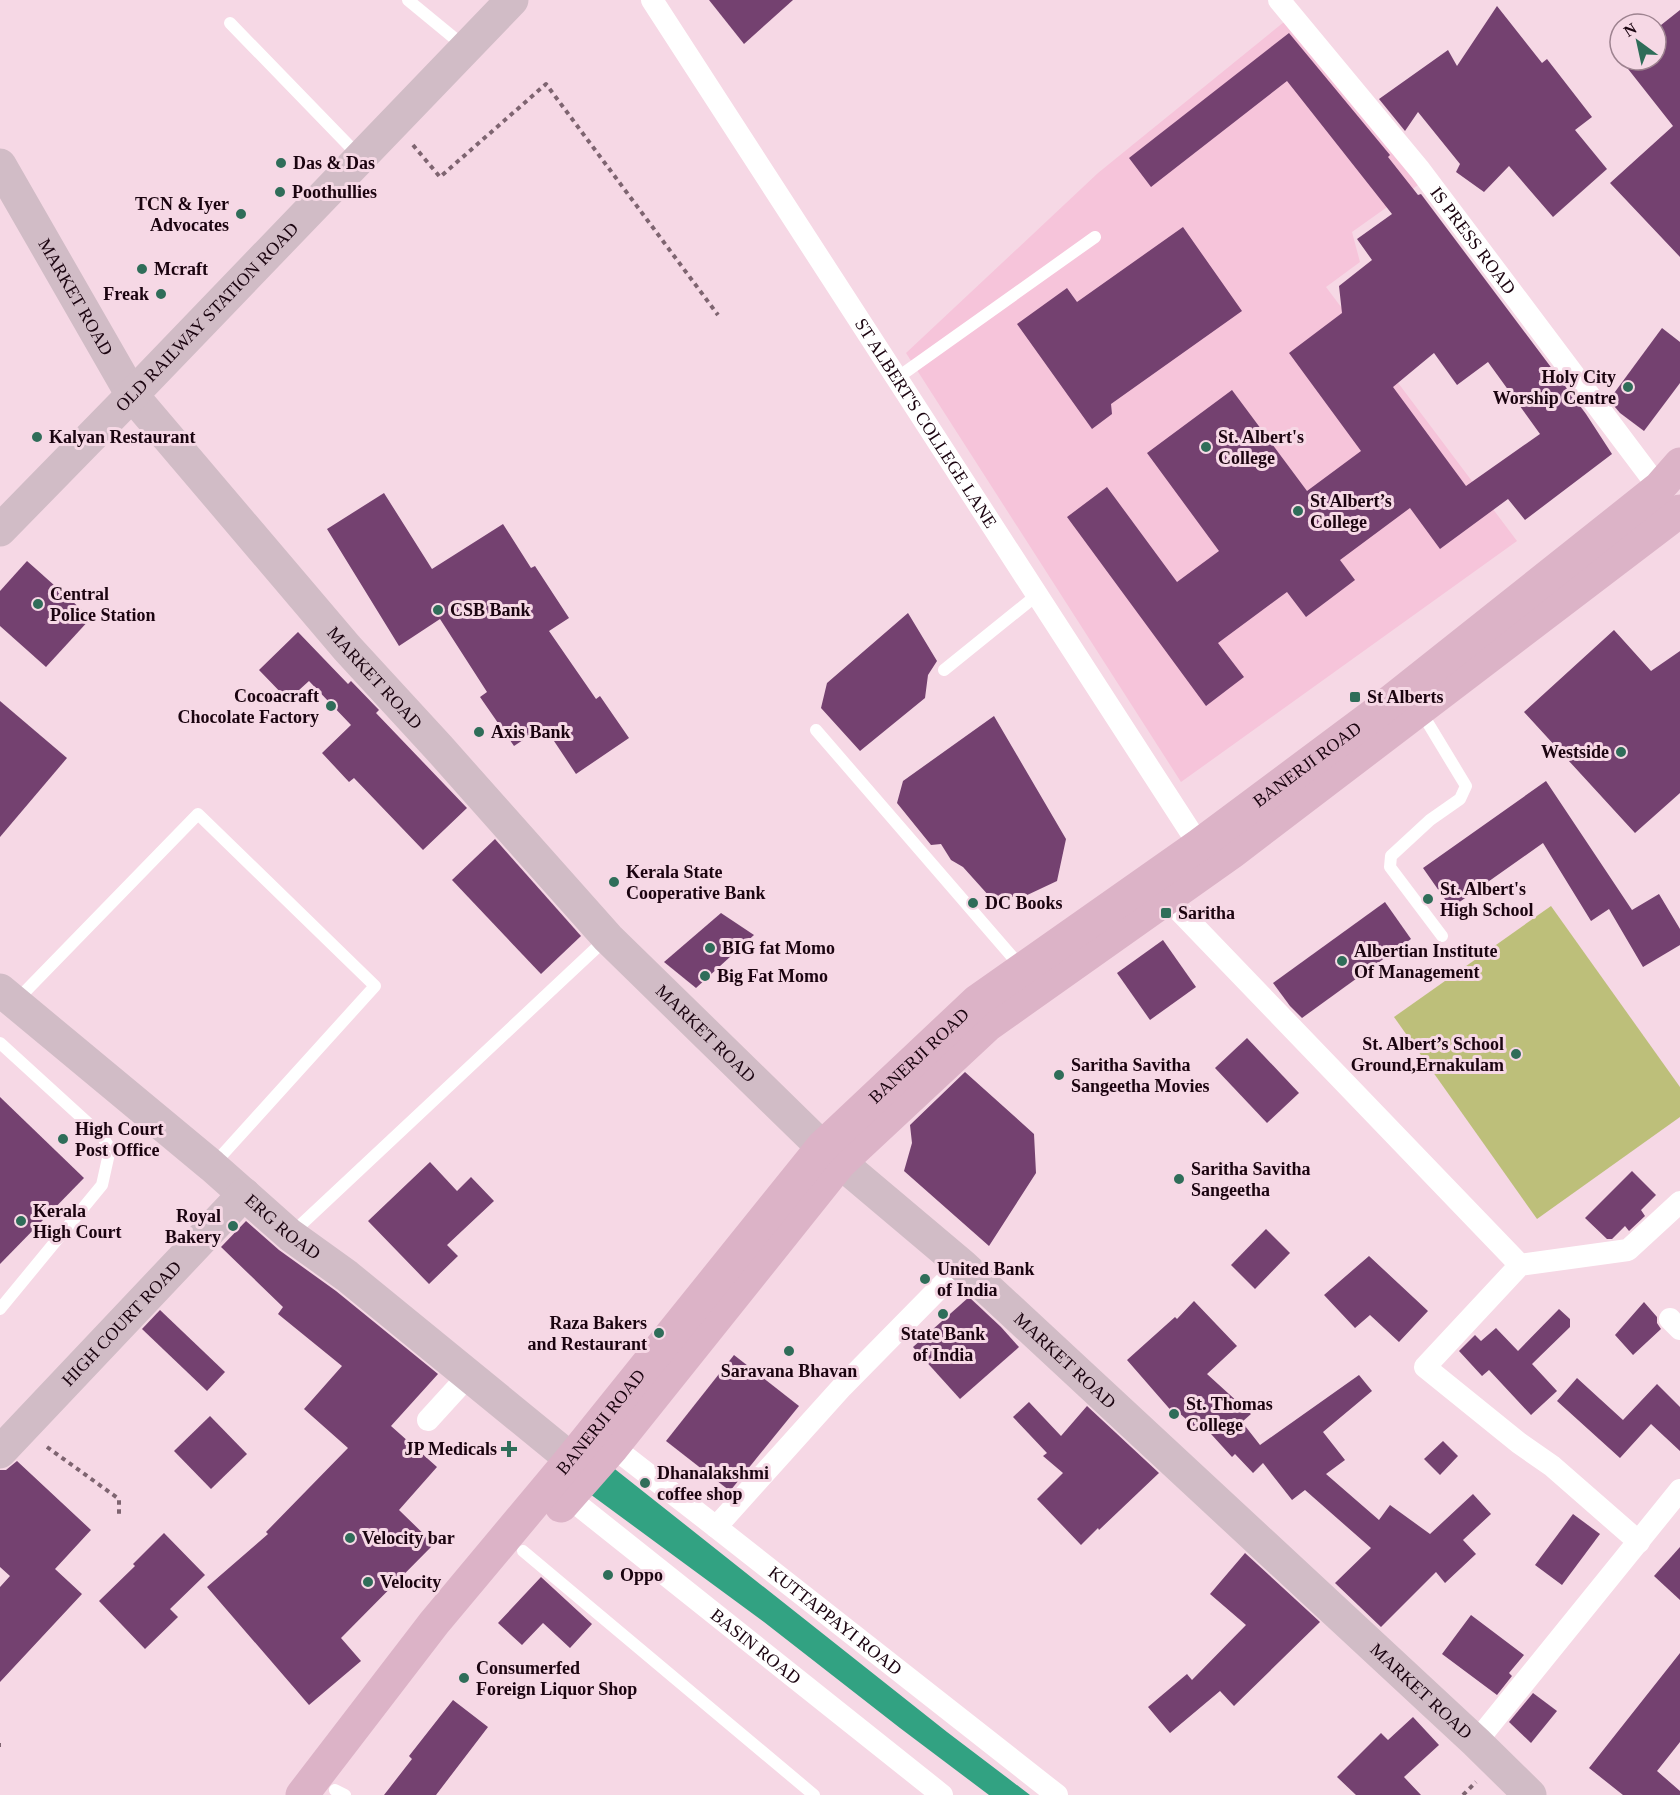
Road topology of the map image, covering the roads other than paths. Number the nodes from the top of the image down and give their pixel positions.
1 (408, 0) edge
2 (512, 0) edge
3 (652, 0) edge
4 (1285, 2) edge
5 (230, 23) dead end
6 (466, 48) junction
7 (361, 158) junction
8 (0, 165) edge
9 (1095, 237) dead end
10 (897, 378) junction
11 (132, 395) junction
12 (1673, 488) edge
13 (0, 530) edge
14 (1037, 595) junction
15 (944, 670) dead end
16 (1413, 700) junction
17 (816, 730) dead end
18 (1199, 845) junction
19 (1167, 898) junction
20 (1442, 936) dead end
21 (608, 938) junction
22 (1022, 968) junction
23 (7, 997) edge
24 (0, 1043) edge
25 (831, 1155) junction
26 (212, 1166) junction
27 (244, 1194) junction
28 (1680, 1202) edge
29 (290, 1235) junction
30 (962, 1265) junction
31 (1520, 1265) junction
32 (0, 1310) edge
33 (469, 1375) junction
34 (428, 1420) dead end
35 (8, 1438) edge
36 (602, 1440) junction
37 (580, 1465) junction
38 (559, 1490) junction
39 (1680, 1490) edge
40 (717, 1527) junction
41 (1639, 1542) junction
42 (523, 1551) junction
43 (1476, 1742) junction
44 (337, 1793) edge
45 (302, 1795) edge
46 (814, 1795) edge
47 (942, 1795) edge
48 (1057, 1795) edge
49 (1530, 1795) edge

1 - 6 lane
2 - 6 street, OLD RAILWAY STATION ROAD
3 - 10 street, ST ALBERT'S COLLEGE LANE
4 - 12 street, IS PRESS ROAD
5 - 7 lane
6 - 7 street, OLD RAILWAY STATION ROAD
7 - 11 street, OLD RAILWAY STATION ROAD
8 - 11 street, MARKET ROAD
9 - 10 lane
10 - 14 street, ST ALBERT'S COLLEGE LANE
11 - 13 street, OLD RAILWAY STATION ROAD
11 - 21 street, MARKET ROAD
12 - 16 main road, BANERJI ROAD
14 - 15 lane
14 - 18 street, ST ALBERT'S COLLEGE LANE
16 - 18 main road, BANERJI ROAD
16 - 19 main road, BANERJI ROAD
16 - 20 lane
17 - 22 lane
18 - 22 main road, BANERJI ROAD
19 - 25 main road, BANERJI ROAD
19 - 31 street
21 - 25 street, MARKET ROAD
21 - 29 lane
22 - 25 main road, BANERJI ROAD
23 - 26 street, ERG ROAD
23 - 26 lane
24 - 32 lane
25 - 30 street, MARKET ROAD
25 - 36 main road, BANERJI ROAD
26 - 27 street, ERG ROAD
27 - 29 street, ERG ROAD
27 - 35 street, HIGH COURT ROAD
28 - 31 street
29 - 33 street, ERG ROAD
30 - 40 street
30 - 43 street, MARKET ROAD
31 - 41 street
33 - 34 street
33 - 37 street, ERG ROAD
36 - 37 main road, BANERJI ROAD
36 - 40 street, KUTTAPPAYI ROAD
37 - 38 main road, BANERJI ROAD
38 - 42 main road, BANERJI ROAD
38 - 45 main road, BANERJI ROAD
38 - 47 street, BASIN ROAD
39 - 41 street
40 - 48 street, KUTTAPPAYI ROAD
41 - 43 street
42 - 44 main road, BANERJI ROAD
42 - 46 lane
43 - 49 street, MARKET ROAD

